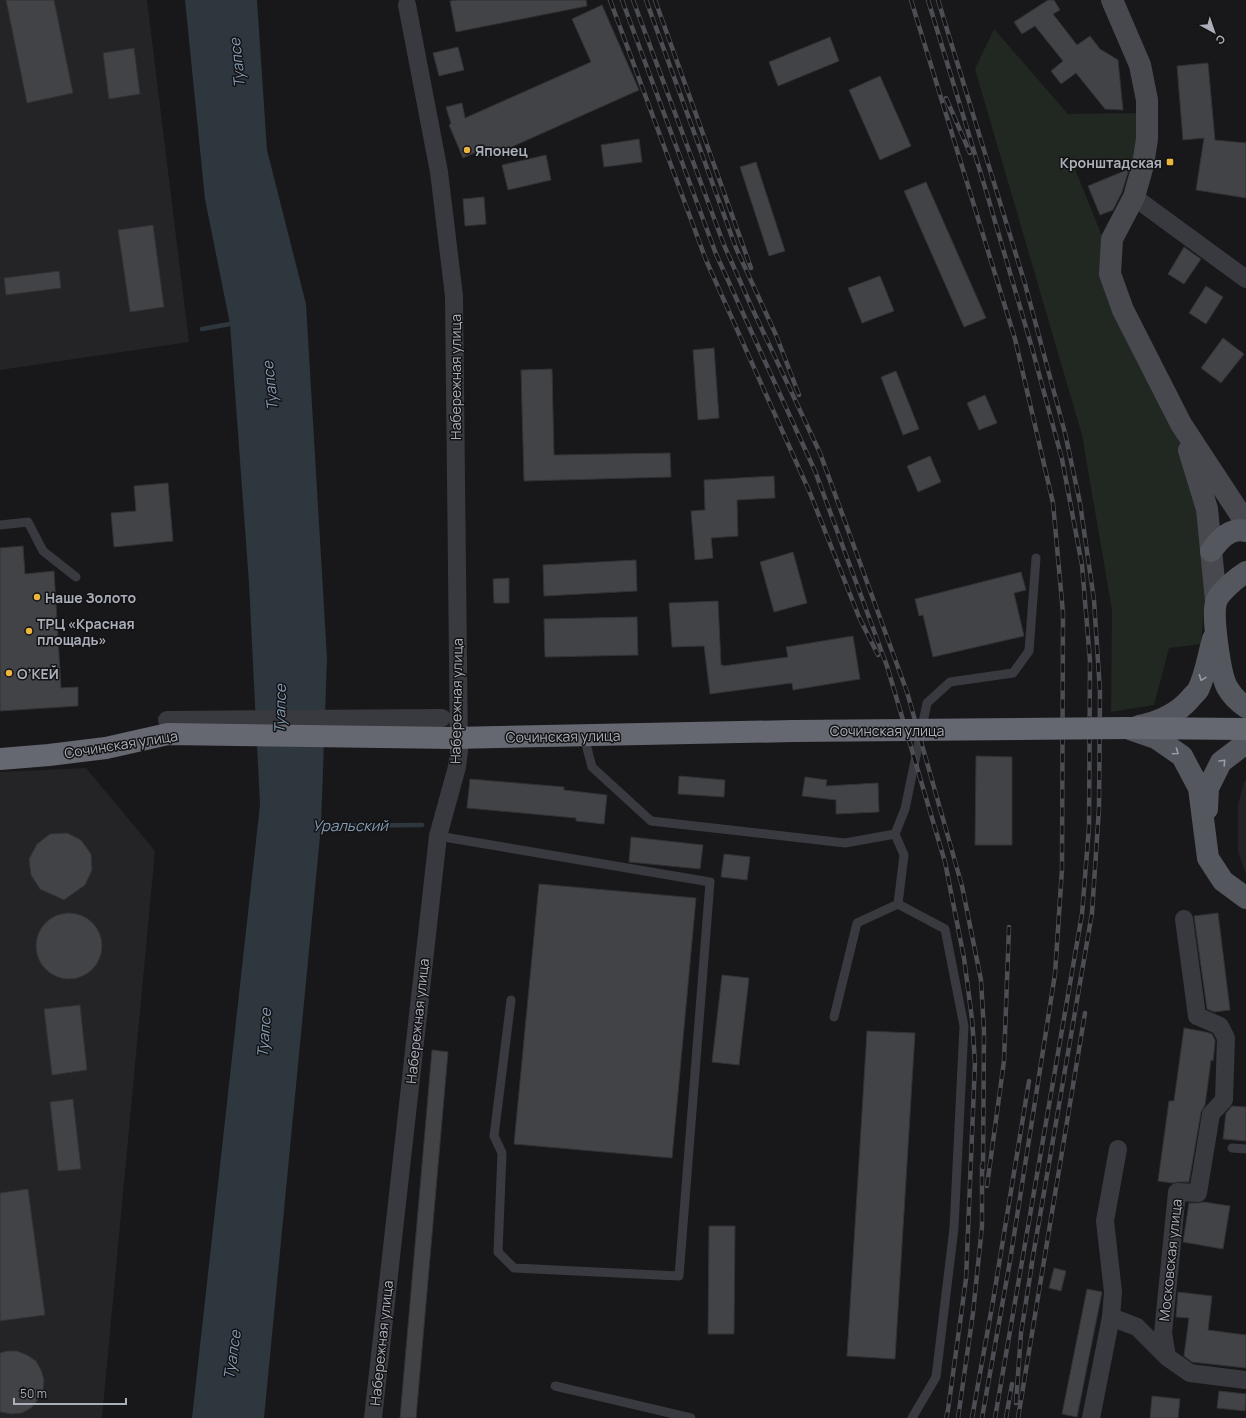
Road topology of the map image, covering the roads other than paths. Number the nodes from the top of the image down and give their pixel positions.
1 (1112, 0) edge
2 (406, 3) edge
3 (1134, 197) junction
4 (1246, 279) edge
5 (1181, 424) junction
6 (1246, 523) edge
7 (0, 525) edge
8 (1246, 531) edge
9 (1211, 551) junction
10 (1036, 558) dead end
11 (1246, 572) edge
12 (76, 577) dead end
13 (1216, 601) junction
14 (1216, 627) junction
15 (1246, 707) edge
16 (442, 718) dead end
17 (167, 727) junction
18 (1129, 728) junction
19 (1246, 729) edge
20 (586, 736) junction
21 (456, 738) junction
22 (1246, 743) edge
23 (0, 759) edge
24 (894, 834) junction
25 (438, 836) junction
26 (1204, 838) junction
27 (1246, 898) edge
28 (898, 904) junction
29 (1184, 919) dead end
30 (511, 1000) dead end
31 (834, 1017) dead end
32 (1232, 1148) dead end
33 (1118, 1149) dead end
34 (1246, 1149) edge
35 (1111, 1316) junction
36 (1167, 1357) junction
37 (1246, 1380) edge
38 (555, 1386) dead end
39 (373, 1418) edge
40 (691, 1418) edge
41 (912, 1418) edge
42 (1091, 1418) edge

1 - 3 main road
2 - 21 street, Набережная улица
3 - 4 street
3 - 5 main road
5 - 6 main road
5 - 9 main road
7 - 12 lane
8 - 9 main road
9 - 13 main road
10 - 24 lane
11 - 13 main road
13 - 14 main road
14 - 15 main road
14 -> 18 main road
16 - 17 street
17 - 21 highway, Сочинская улица
17 - 23 highway, Сочинская улица
18 - 19 highway, Сочинская улица
18 - 20 highway, Сочинская улица, bridge
18 -> 26 main road
20 - 21 highway, Сочинская улица
20 - 24 lane
21 - 25 street, Набережная улица
26 -> 22 main road
24 - 28 lane
25 - 30 lane
25 - 39 street, Набережная улица
26 - 27 main road
28 - 31 lane
28 - 41 lane
29 - 36 street, Московская улица
32 - 34 lane
33 - 35 street
35 - 36 street
35 - 42 street
36 - 37 street
38 - 40 lane

